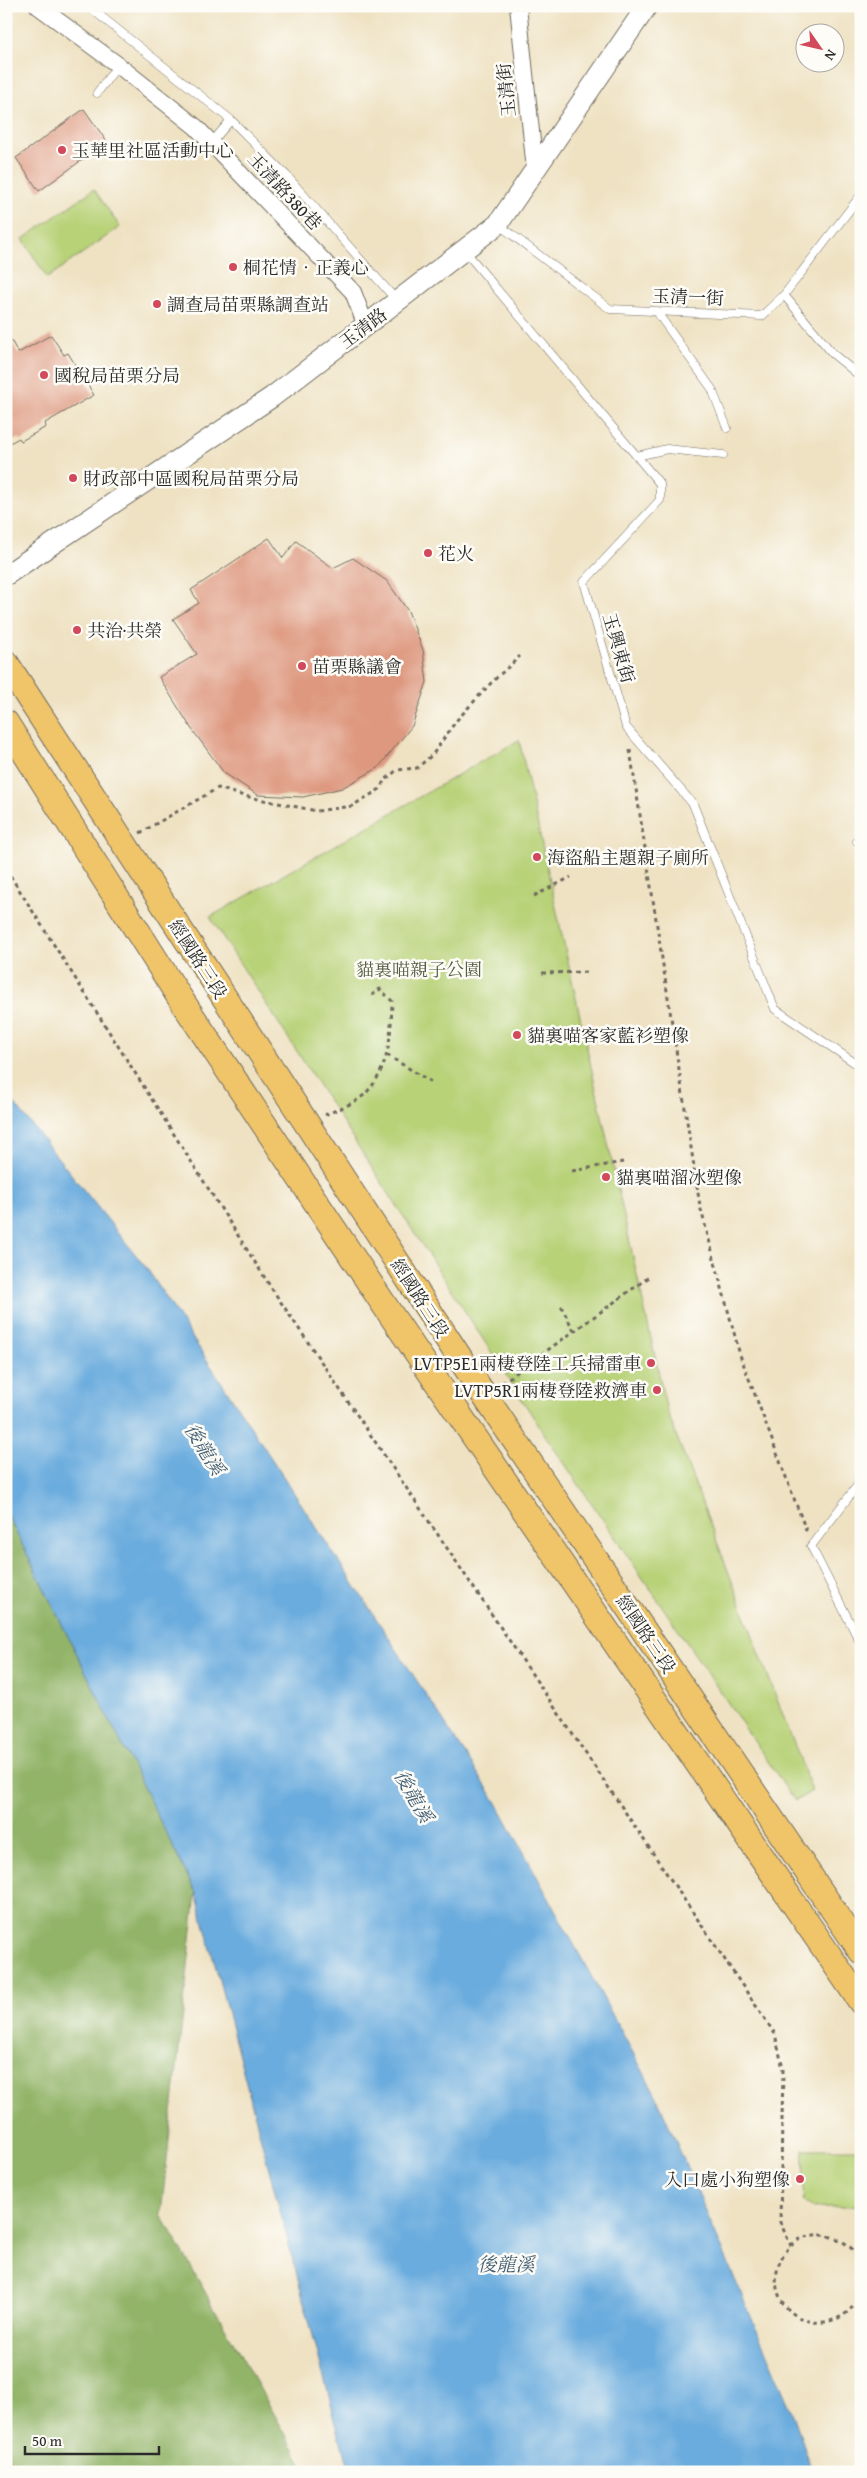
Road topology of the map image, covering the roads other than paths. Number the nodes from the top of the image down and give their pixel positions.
1 (38, 6) edge
2 (88, 6) edge
3 (518, 6) edge
4 (647, 6) edge
5 (118, 65) junction
6 (97, 93) dead end
7 (231, 120) junction
8 (211, 143) junction
9 (534, 170) junction
10 (861, 195) edge
11 (498, 224) junction
12 (465, 251) junction
13 (784, 295) junction
14 (398, 302) junction
15 (656, 311) junction
16 (366, 326) junction
17 (861, 377) edge
18 (727, 428) dead end
19 (724, 455) dead end
20 (637, 456) junction
21 (6, 575) edge
22 (6, 663) edge
23 (6, 723) edge
24 (861, 1067) edge
25 (861, 1481) edge
26 (861, 1644) edge
27 (861, 1951) edge
28 (861, 2002) edge

1 - 5 street, 玉清路380巷
2 - 7 lane, 玉清路380巷
3 - 9 street, 玉清街
4 - 9 street, 玉清路
5 - 6 lane
5 - 8 street, 玉清路380巷
7 - 8 lane
7 - 14 lane, 玉清路380巷
8 - 16 street, 玉清路380巷
9 - 11 street, 玉清路
10 - 13 lane, 玉清一街
11 - 12 street, 玉清路
11 - 15 lane, 玉清一街
12 - 14 street, 玉清路
12 - 20 lane, 玉興東街
13 - 15 lane, 玉清一街
13 - 17 lane
14 - 16 street, 玉清路
15 - 18 lane
16 - 21 street, 玉清路
19 - 20 lane
20 - 24 lane, 玉興東街
22 - 27 main road, 經國路三段
23 - 28 main road, 經國路三段
25 - 26 lane

